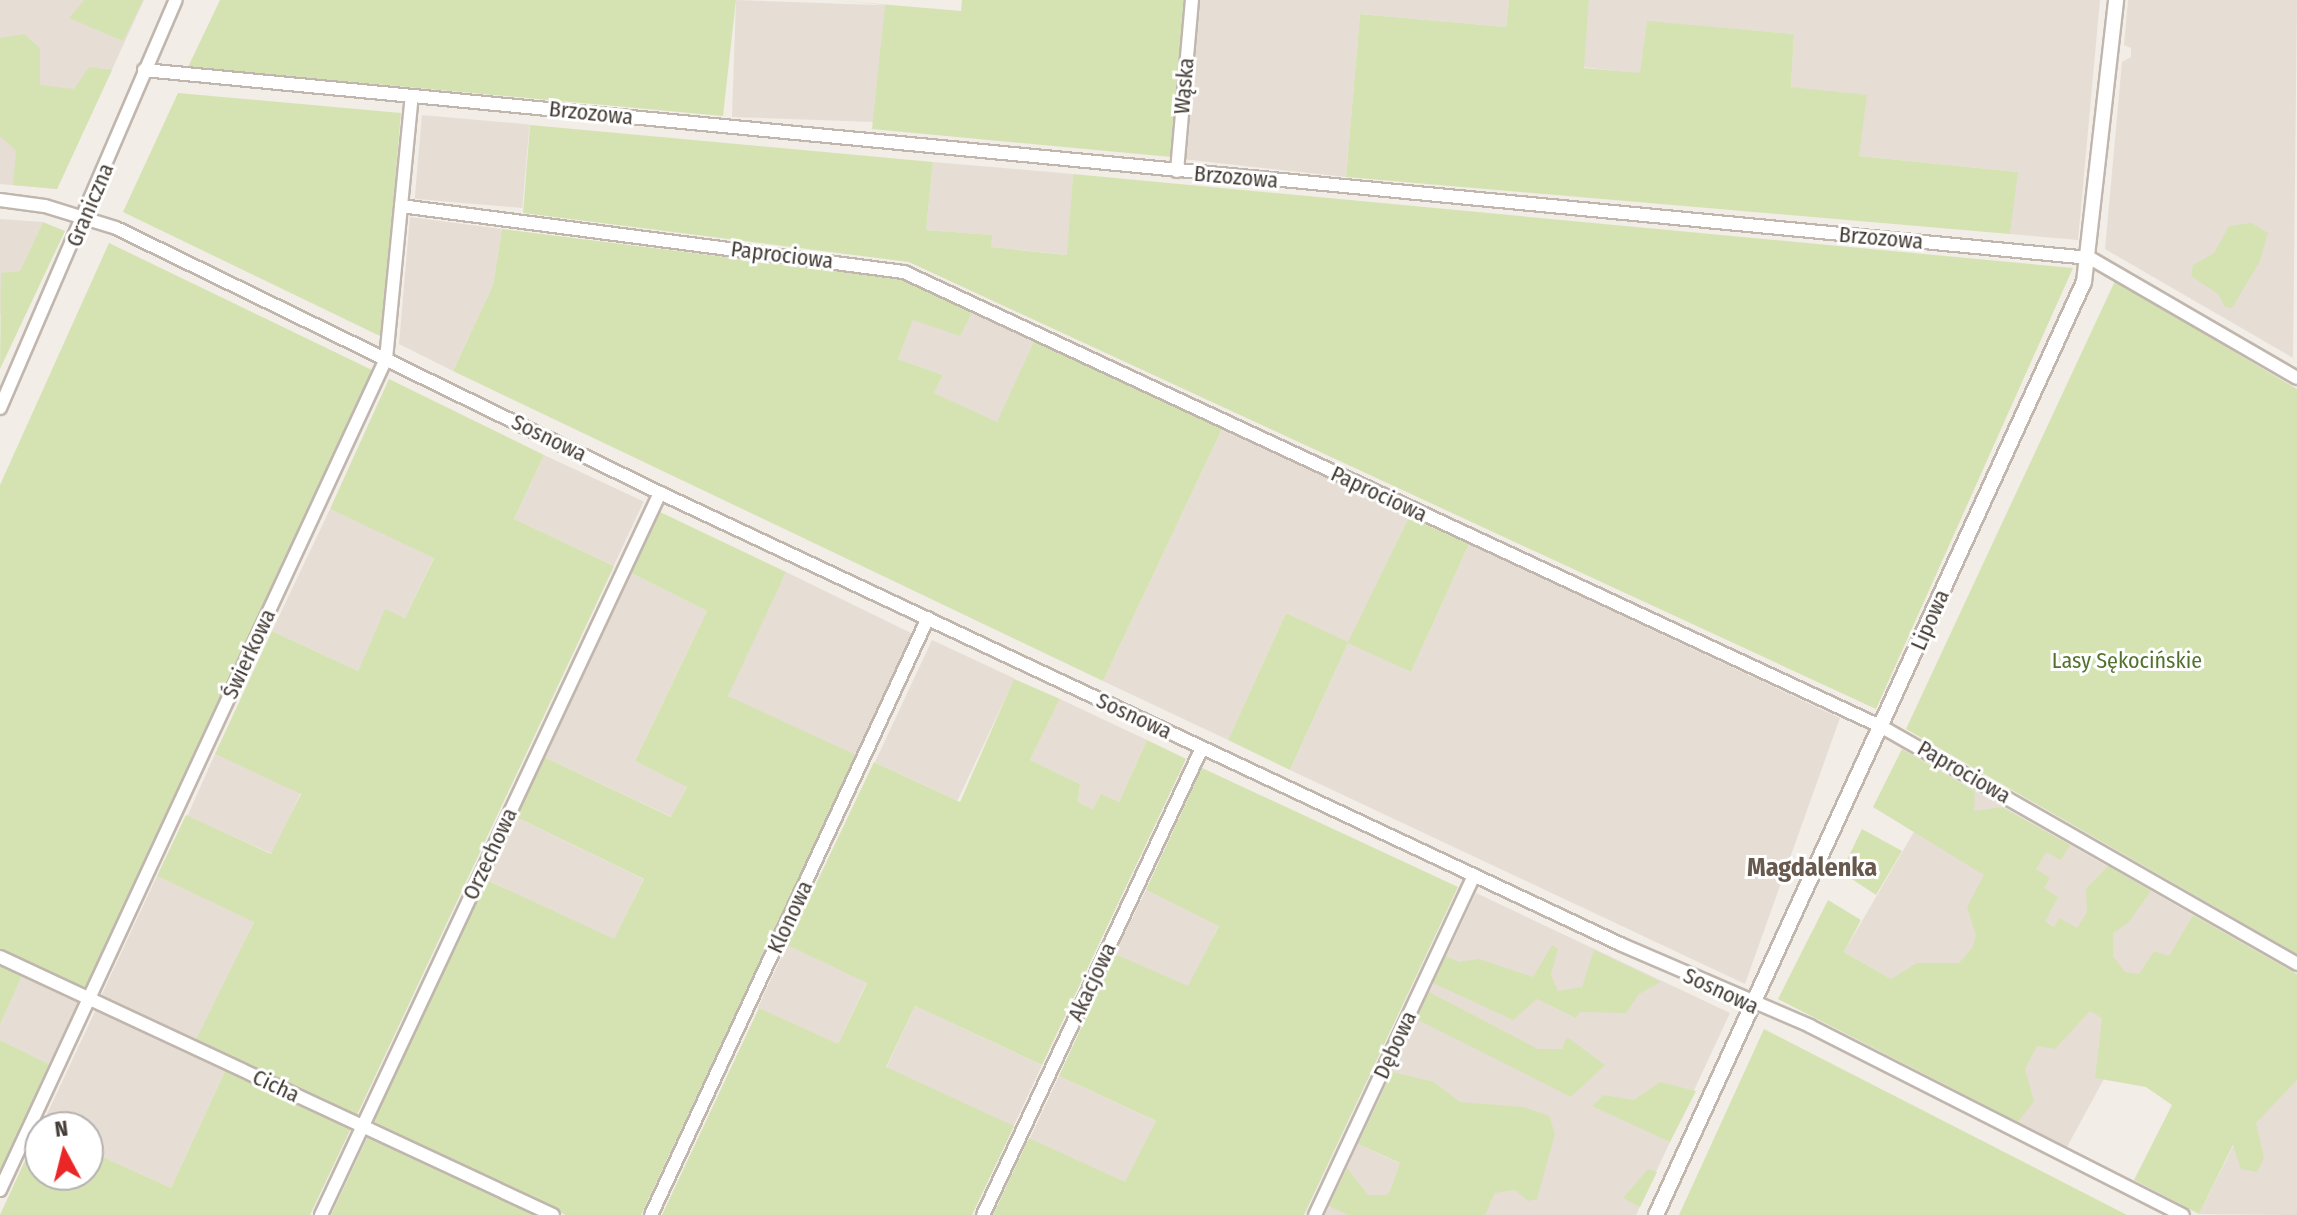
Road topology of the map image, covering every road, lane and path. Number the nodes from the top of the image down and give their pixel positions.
1 (176, 0) edge
2 (1192, 0) edge
3 (2116, 0) edge
4 (144, 70) junction
5 (412, 96) junction
6 (1177, 171) junction
7 (0, 200) edge
8 (401, 206) junction
9 (86, 217) junction
10 (2090, 258) junction
11 (386, 359) junction
12 (2296, 375) edge
13 (0, 408) edge
14 (660, 493) junction
15 (928, 618) junction
16 (1882, 727) junction
17 (1202, 748) junction
18 (1474, 875) junction
19 (0, 957) edge
20 (2297, 964) edge
21 (89, 999) junction
22 (1755, 1006) junction
23 (362, 1125) junction
24 (0, 1190) edge
25 (321, 1215) edge
26 (553, 1215) edge
27 (651, 1215) edge
28 (983, 1215) edge
29 (1315, 1215) edge
30 (1656, 1215) edge
31 (2183, 1215) edge

1 - 4 street, Graniczna
2 - 6 street, Wąska
3 - 10 street, Lipowa
4 - 5 street, Brzozowa
4 - 9 street, Graniczna
5 - 6 street, Brzozowa
5 - 8 street, Świerkowa
6 - 10 street, Brzozowa
7 - 9 street, Sosnowa
8 - 11 street, Świerkowa
8 - 16 street, Paprociowa
9 - 11 street, Sosnowa
9 - 13 street, Graniczna
10 - 12 street, Brzozowa
10 - 16 street, Lipowa
11 - 14 street, Sosnowa
11 - 21 street, Świerkowa
14 - 15 street, Sosnowa
14 - 23 street, Orzechowa
15 - 17 street, Sosnowa
15 - 27 street, Klonowa
16 - 20 street, Paprociowa
16 - 22 street, Lipowa
17 - 18 street, Sosnowa
17 - 28 street, Akacjowa
18 - 22 street, Sosnowa
18 - 29 street, Dębowa
19 - 21 street, Cicha
21 - 23 street, Cicha
21 - 24 street, Świerkowa
22 - 30 street, Lipowa
22 - 31 street, Sosnowa
23 - 25 street, Orzechowa
23 - 26 street, Cicha

